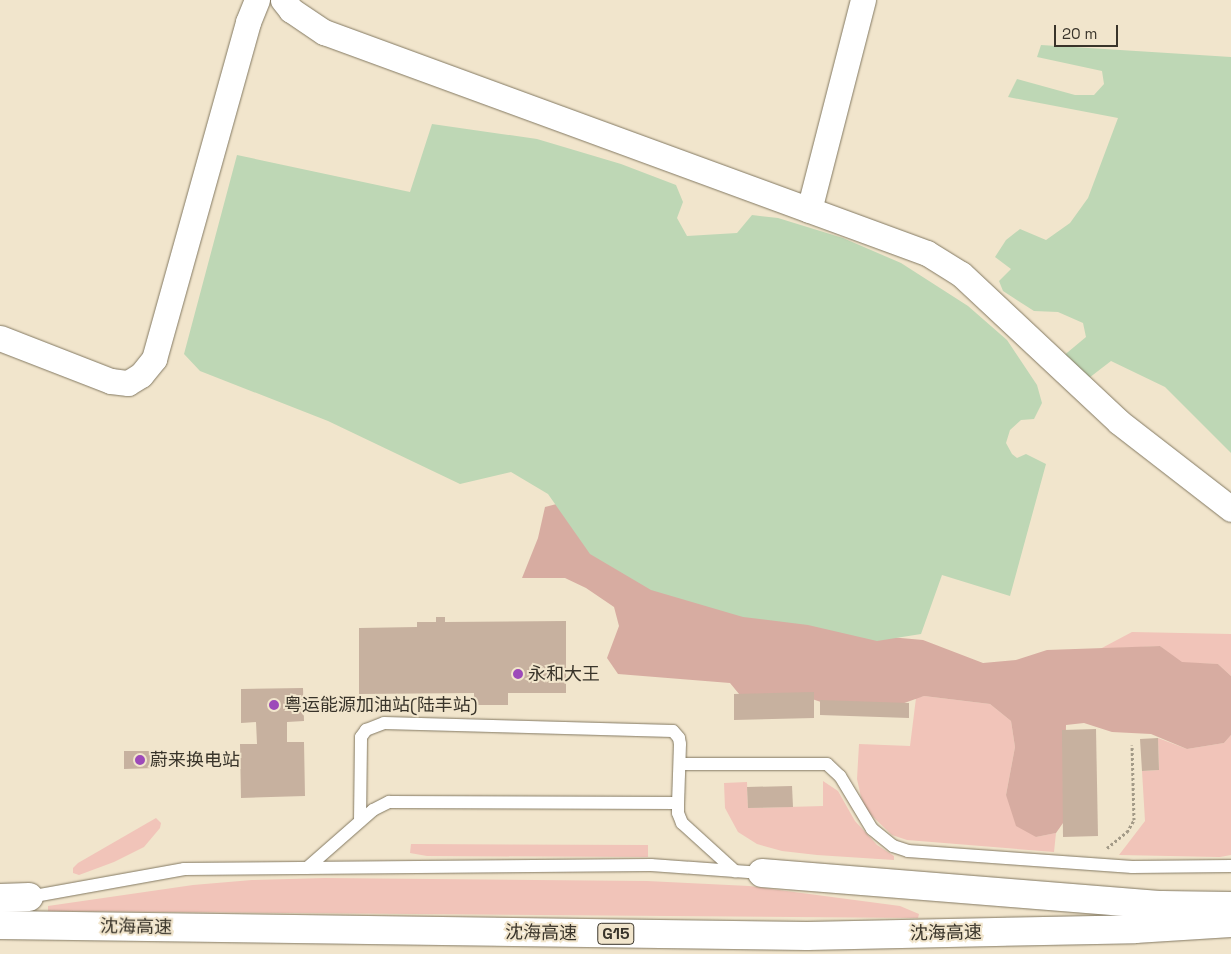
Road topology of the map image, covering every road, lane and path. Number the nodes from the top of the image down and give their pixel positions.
1 (257, 0) edge
2 (283, 0) edge
3 (863, 0) edge
4 (809, 210) junction
5 (0, 338) edge
6 (1231, 509) edge
7 (1132, 745) dead end
8 (680, 764) junction
9 (678, 803) junction
10 (360, 821) junction
11 (1074, 863) junction
12 (1231, 866) edge
13 (306, 868) junction
14 (735, 871) junction
15 (762, 873) joint
16 (0, 898) edge
17 (29, 898) joint
18 (1231, 906) edge
19 (1231, 923) edge
20 (0, 925) edge

1 - 5 street
2 - 4 street
3 - 4 street
4 - 6 street
7 - 11 path
8 - 9 lane
8 - 10 lane
8 - 11 lane
9 - 10 lane
9 - 14 lane
10 - 13 lane
11 - 12 lane
13 - 14 lane
13 - 17 lane
14 - 15 lane
15 - 18 highway
16 - 17 highway
19 - 20 highway, 沈海高速 / G15

